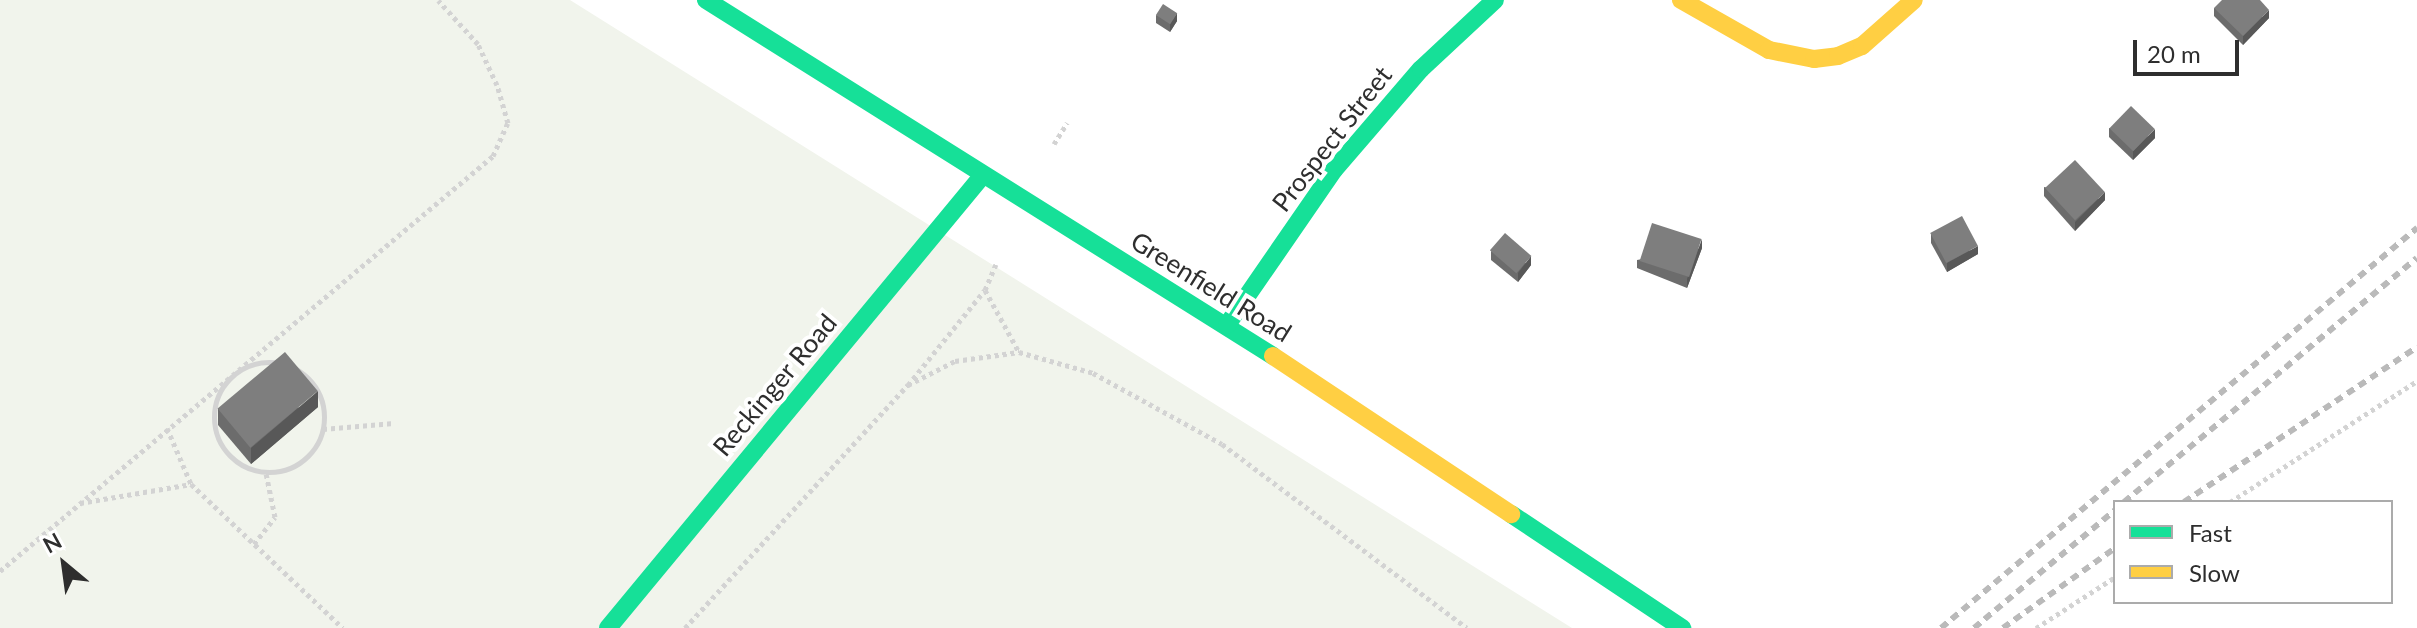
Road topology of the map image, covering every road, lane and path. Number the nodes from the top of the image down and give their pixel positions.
1 (438, 0) edge
2 (706, 0) edge
3 (1495, 0) edge
4 (1681, 0) edge
5 (1914, 0) edge
6 (1067, 123) dead end
7 (1054, 144) dead end
8 (983, 175) junction
9 (996, 264) dead end
10 (985, 290) junction
11 (1227, 325) junction
12 (1019, 352) junction
13 (230, 375) junction
14 (2417, 381) edge
15 (908, 385) junction
16 (394, 423) dead end
17 (167, 428) junction
18 (323, 429) junction
19 (266, 473) junction
20 (191, 484) junction
21 (2233, 500) edge
22 (79, 503) junction
23 (254, 544) junction
24 (0, 571) edge
25 (2113, 578) edge
26 (343, 628) edge
27 (608, 628) edge
28 (685, 628) edge
29 (1467, 628) edge
30 (1682, 628) edge
31 (2036, 628) edge

1 - 13 path
2 - 8 street, Greenfield Road
3 - 11 street, Prospect Street
4 - 5 street
6 - 7 path
8 - 11 street, Greenfield Road
8 - 27 street, Reckinger Road
9 - 10 path
10 - 12 path
10 - 15 path
11 - 30 street, Greenfield Road
12 - 15 path
12 - 29 path
13 - 17 path
13 - 18 path
13 - 19 path
14 - 21 path
15 - 28 path
16 - 18 path
17 - 20 path
17 - 22 path
18 - 19 path
19 - 23 path
20 - 22 path
20 - 23 path
22 - 24 path
23 - 26 path
25 - 31 path

